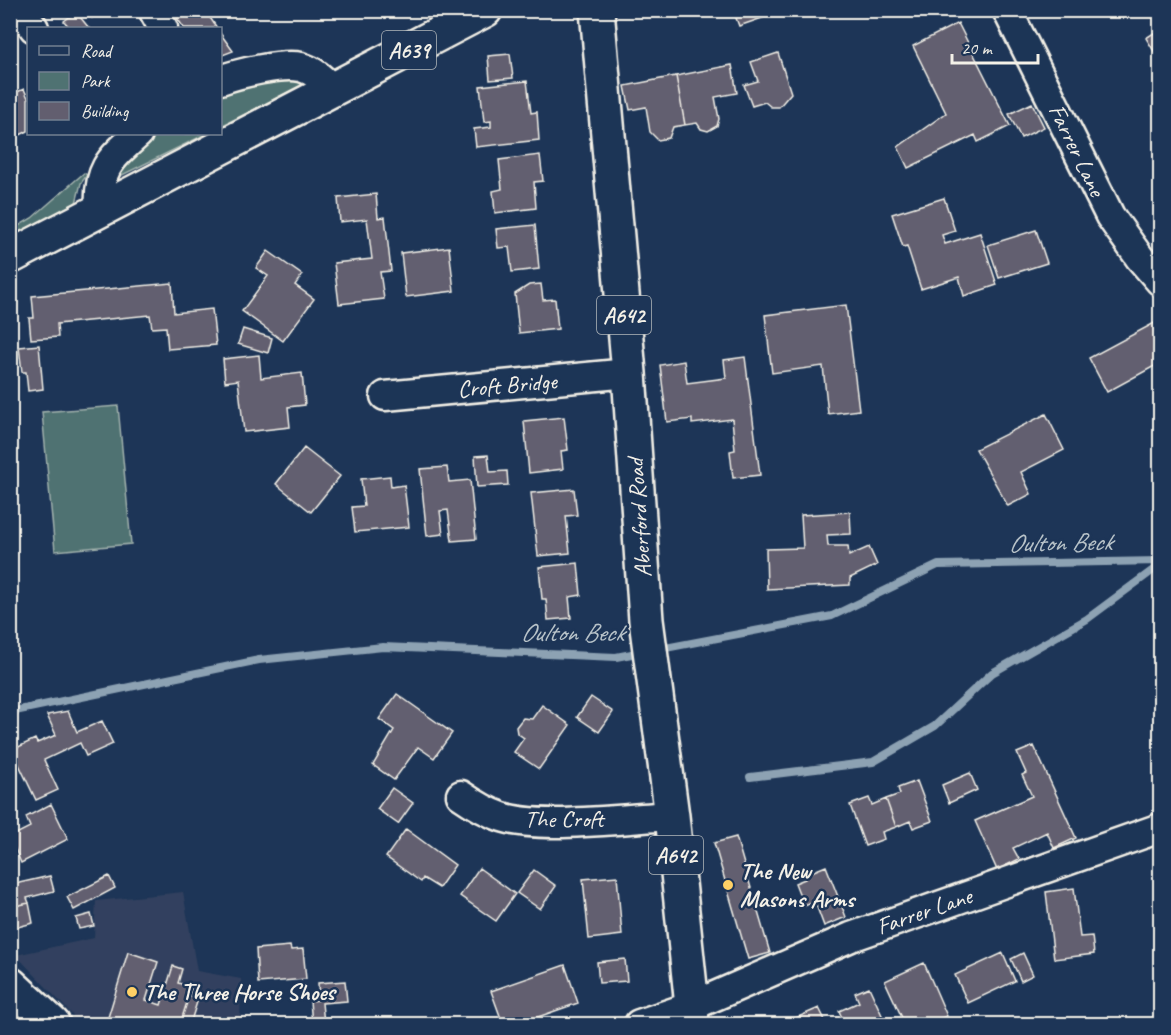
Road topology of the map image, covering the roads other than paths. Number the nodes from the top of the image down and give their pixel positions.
1 (21, 10) edge
2 (153, 10) edge
3 (485, 10) edge
4 (597, 10) edge
5 (1007, 10) edge
6 (33, 27) edge
7 (162, 27) edge
8 (222, 79) edge
9 (333, 89) junction
10 (122, 139) edge
11 (100, 211) junction
12 (10, 257) edge
13 (1161, 281) edge
14 (629, 373) junction
15 (385, 396) dead end
16 (461, 795) dead end
17 (672, 816) junction
18 (1161, 828) edge
19 (10, 984) edge
20 (691, 1015) edge
21 (53, 1024) edge
22 (639, 1024) edge

1 - 6 street
2 - 7 street
3 - 9 main road, A639
4 - 14 main road, Aberford Road / A642
5 - 13 street, Farrer Lane
8 - 9 street
9 - 11 main road, A639
10 - 11 street
11 - 12 main road, A639
14 - 15 street, Croft Bridge
14 - 17 main road, Aberford Road / A642
16 - 17 street, The Croft
17 - 20 main road, Aberford Road / A642
18 - 20 street, Farrer Lane
19 - 21 main road
20 - 22 street, Farrer Lane

